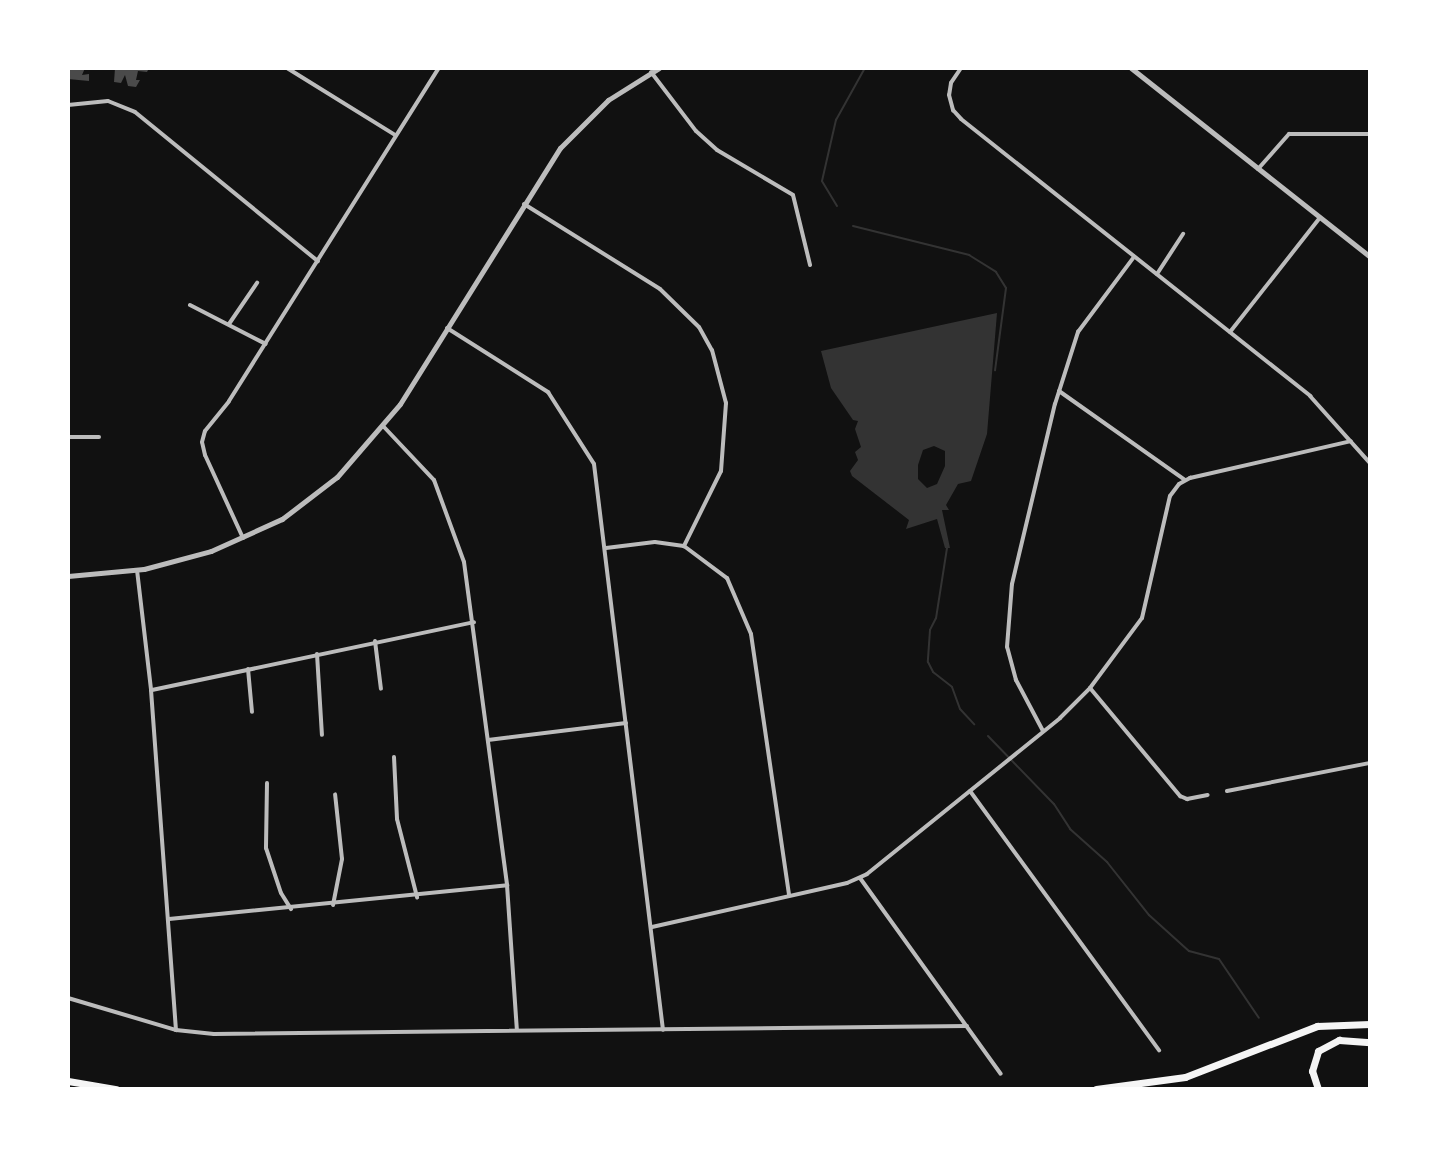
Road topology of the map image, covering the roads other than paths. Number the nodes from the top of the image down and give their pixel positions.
1 (287, 68) edge
2 (439, 68) edge
3 (659, 68) edge
4 (961, 68) edge
5 (1131, 68) edge
6 (651, 72) junction
7 (68, 105) edge
8 (1370, 134) edge
9 (395, 135) junction
10 (1258, 169) junction
11 (524, 204) junction
12 (1319, 219) junction
13 (1183, 234) dead end
14 (1134, 257) junction
15 (1370, 257) edge
16 (318, 261) junction
17 (810, 265) dead end
18 (1157, 274) junction
19 (257, 283) dead end
20 (190, 305) dead end
21 (229, 324) junction
22 (447, 328) junction
23 (1230, 332) junction
24 (266, 344) junction
25 (1059, 391) junction
26 (384, 427) junction
27 (68, 437) edge
28 (99, 437) dead end
29 (1351, 441) junction
30 (1370, 463) edge
31 (1185, 480) junction
32 (243, 538) junction
33 (684, 546) junction
34 (606, 548) junction
35 (137, 570) junction
36 (68, 576) edge
37 (474, 622) junction
38 (375, 641) junction
39 (317, 653) junction
40 (248, 669) junction
41 (1090, 688) junction
42 (381, 689) dead end
43 (151, 690) junction
44 (252, 712) dead end
45 (626, 723) junction
46 (1044, 731) junction
47 (322, 735) dead end
48 (488, 740) junction
49 (394, 757) dead end
50 (1370, 763) edge
51 (267, 783) dead end
52 (970, 791) junction
53 (1227, 791) dead end
54 (335, 794) dead end
55 (1208, 795) dead end
56 (860, 878) junction
57 (507, 885) junction
58 (789, 895) junction
59 (417, 897) junction
60 (333, 905) junction
61 (291, 909) junction
62 (169, 919) junction
63 (652, 927) junction
64 (68, 998) edge
65 (1370, 1024) edge
66 (967, 1026) junction
67 (176, 1030) junction
68 (517, 1030) junction
69 (663, 1030) junction
70 (1370, 1042) edge
71 (1159, 1050) dead end
72 (1001, 1074) dead end
73 (68, 1081) edge
74 (116, 1089) edge
75 (1096, 1089) edge
76 (1318, 1089) edge

1 - 9 street
2 - 9 street
3 - 6 street
4 - 14 street
5 - 10 street
6 - 11 street
6 - 17 street
7 - 16 street
8 - 10 street
9 - 16 street
10 - 12 street
11 - 22 street
11 - 33 street
12 - 15 street
12 - 23 street
13 - 18 street
14 - 18 street
14 - 25 street
16 - 24 street
18 - 23 street
19 - 21 street
20 - 21 street
21 - 24 street
22 - 26 street
22 - 34 street
23 - 29 street
24 - 32 street
25 - 31 street
25 - 46 street
26 - 32 street
26 - 37 street
27 - 28 street
29 - 30 street
29 - 31 street
31 - 41 street
32 - 35 street
33 - 34 street
33 - 58 street
34 - 45 street
35 - 36 street
35 - 43 street
37 - 38 street
37 - 48 street
38 - 39 street
38 - 42 street
39 - 40 street
39 - 47 street
40 - 43 street
40 - 44 street
41 - 46 street
41 - 55 street
43 - 62 street
45 - 48 street
45 - 63 street
46 - 52 street
48 - 57 street
49 - 59 street
50 - 53 street
51 - 61 street
52 - 56 street
52 - 71 street
54 - 60 street
56 - 58 street
56 - 66 street
57 - 59 street
57 - 68 street
58 - 63 street
59 - 60 street
60 - 61 street
61 - 62 street
62 - 67 street
63 - 69 street
64 - 67 street
65 - 75 highway
66 - 69 street
66 - 72 street
67 - 68 street
68 - 69 street
70 - 76 highway
73 - 74 highway

